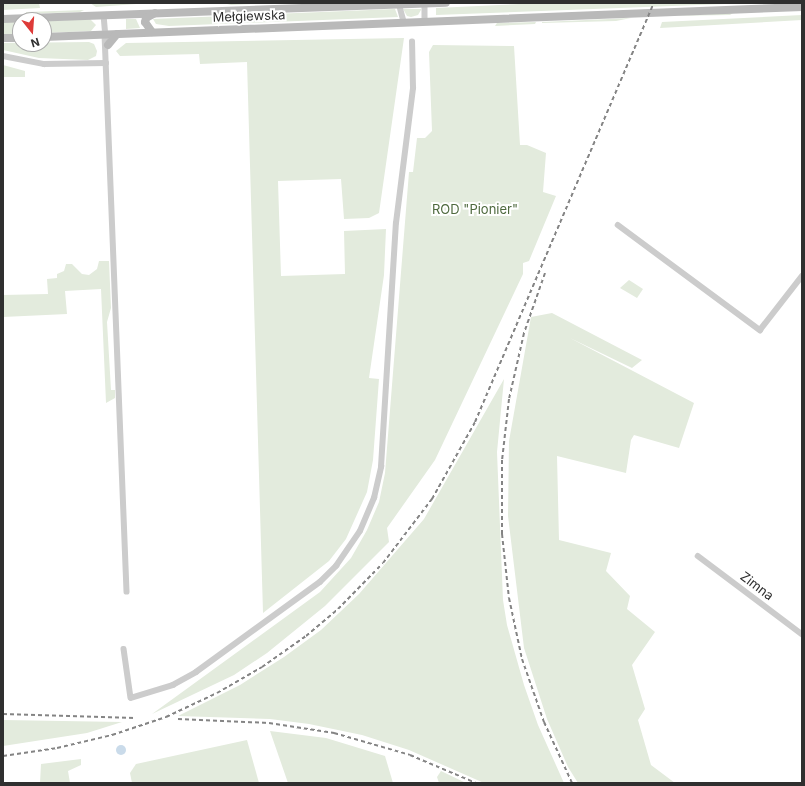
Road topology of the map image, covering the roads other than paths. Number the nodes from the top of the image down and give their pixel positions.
1 (282, 3) edge
2 (425, 3) edge
3 (446, 3) edge
4 (399, 4) edge
5 (273, 6) edge
6 (802, 7) edge
7 (290, 8) junction
8 (155, 13) junction
9 (104, 15) junction
10 (3, 19) edge
11 (425, 21) junction
12 (404, 22) junction
13 (152, 32) junction
14 (105, 34) junction
15 (117, 34) junction
16 (52, 37) edge
17 (412, 42) dead end
18 (108, 45) junction
19 (3, 56) edge
20 (106, 62) junction
21 (618, 225) dead end
22 (802, 276) edge
23 (698, 556) dead end
24 (127, 592) dead end
25 (802, 634) edge
26 (124, 649) dead end

1 - 7 street
2 - 3 main road, Mełgiewska
2 - 4 main road, Mełgiewska
2 - 11 street
4 - 7 main road, Mełgiewska
4 - 12 street
5 - 7 main road, Mełgiewska
5 - 8 main road, Mełgiewska
6 - 11 main road, Mełgiewska
8 - 9 main road, Mełgiewska
8 - 13 main road
9 - 10 main road, Mełgiewska
9 - 14 street
11 - 12 main road, Mełgiewska
12 - 13 main road, Mełgiewska
13 - 15 main road, Mełgiewska
14 - 15 main road, Mełgiewska
14 - 16 main road, Mełgiewska
14 - 18 street
14 - 20 street
15 - 18 main road
17 - 26 street
18 - 20 street
19 - 20 street
20 - 24 street
21 - 22 street
23 - 25 street, Zimna

